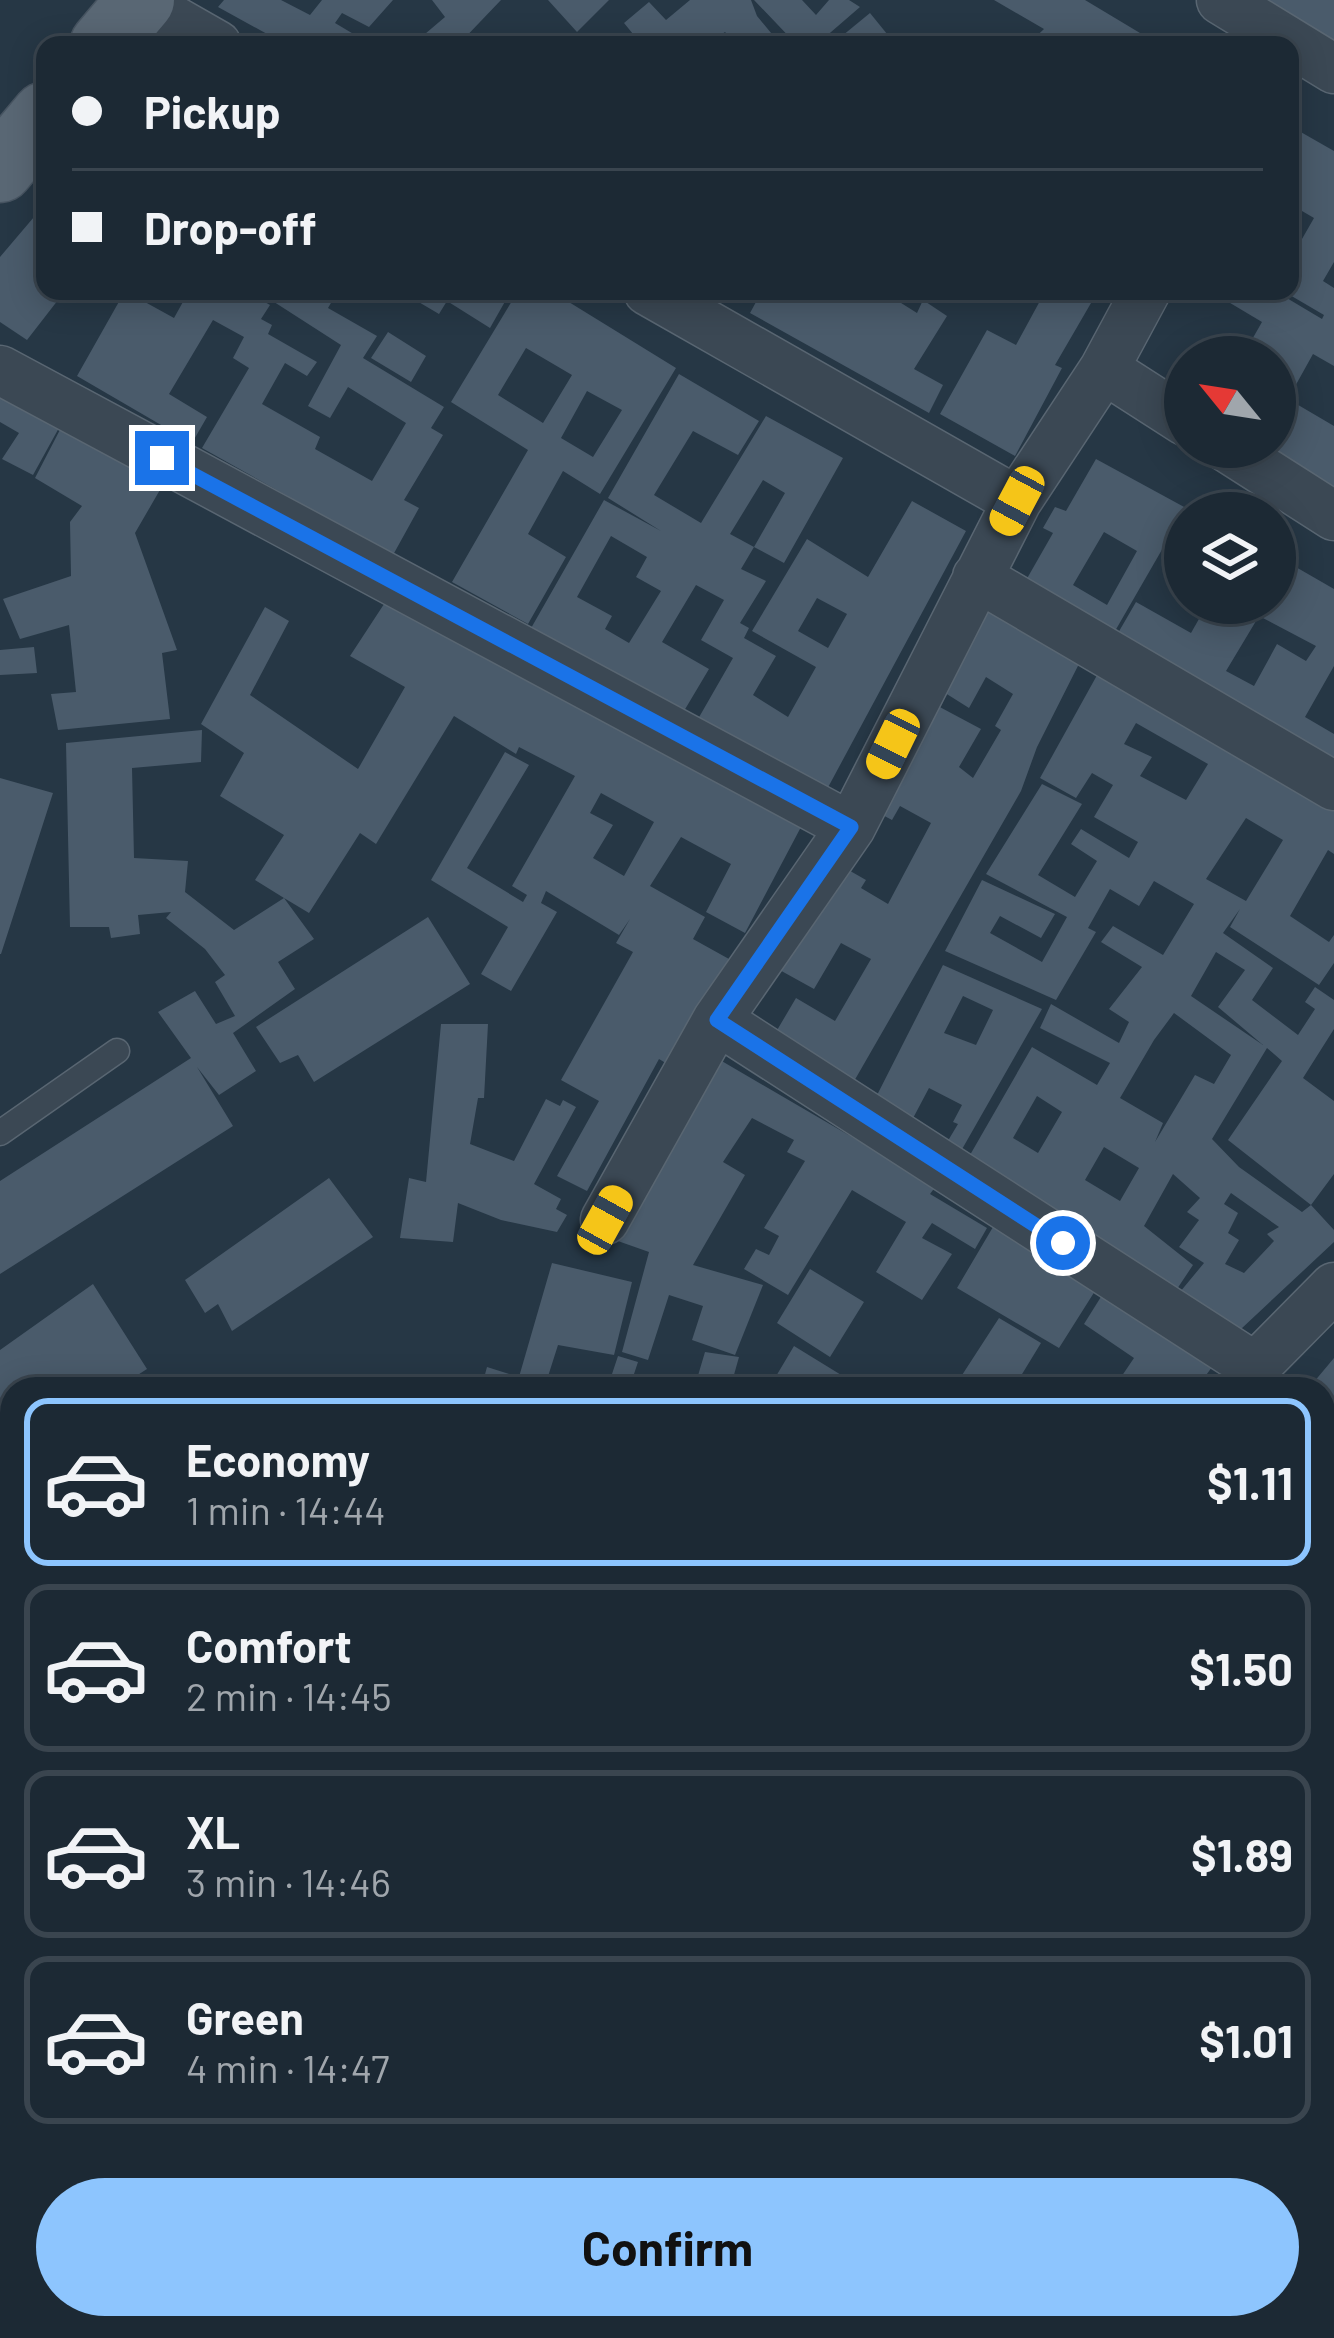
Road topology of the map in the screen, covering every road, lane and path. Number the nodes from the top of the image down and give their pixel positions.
1 (1221, 0) edge
2 (140, 1) edge
3 (111, 36) edge
4 (201, 36) edge
5 (1274, 36) edge
6 (1299, 51) edge
7 (1334, 69) edge
8 (36, 126) edge
9 (0, 169) edge
10 (664, 300) edge
11 (1141, 300) edge
12 (1104, 369) junction
13 (0, 370) edge
14 (1164, 408) edge
15 (1259, 468) edge
16 (1017, 501) junction
17 (1334, 516) edge
18 (977, 577) junction
19 (1334, 786) edge
20 (851, 827) junction
21 (717, 1020) junction
22 (118, 1051) dead end
23 (0, 1133) edge
24 (605, 1220) dead end
25 (1334, 1287) edge
26 (1247, 1377) edge
27 (1249, 1377) edge

1 - 5 street
2 - 3 main road
2 - 4 street
6 - 7 street
8 - 9 main road
10 - 16 street
11 - 12 street
12 - 14 street
12 - 16 street
13 - 20 street
15 - 17 street
16 - 18 street
18 - 19 street
18 - 20 street
20 - 21 street
21 - 24 street
21 - 26 street
22 - 23 lane
25 - 27 street

